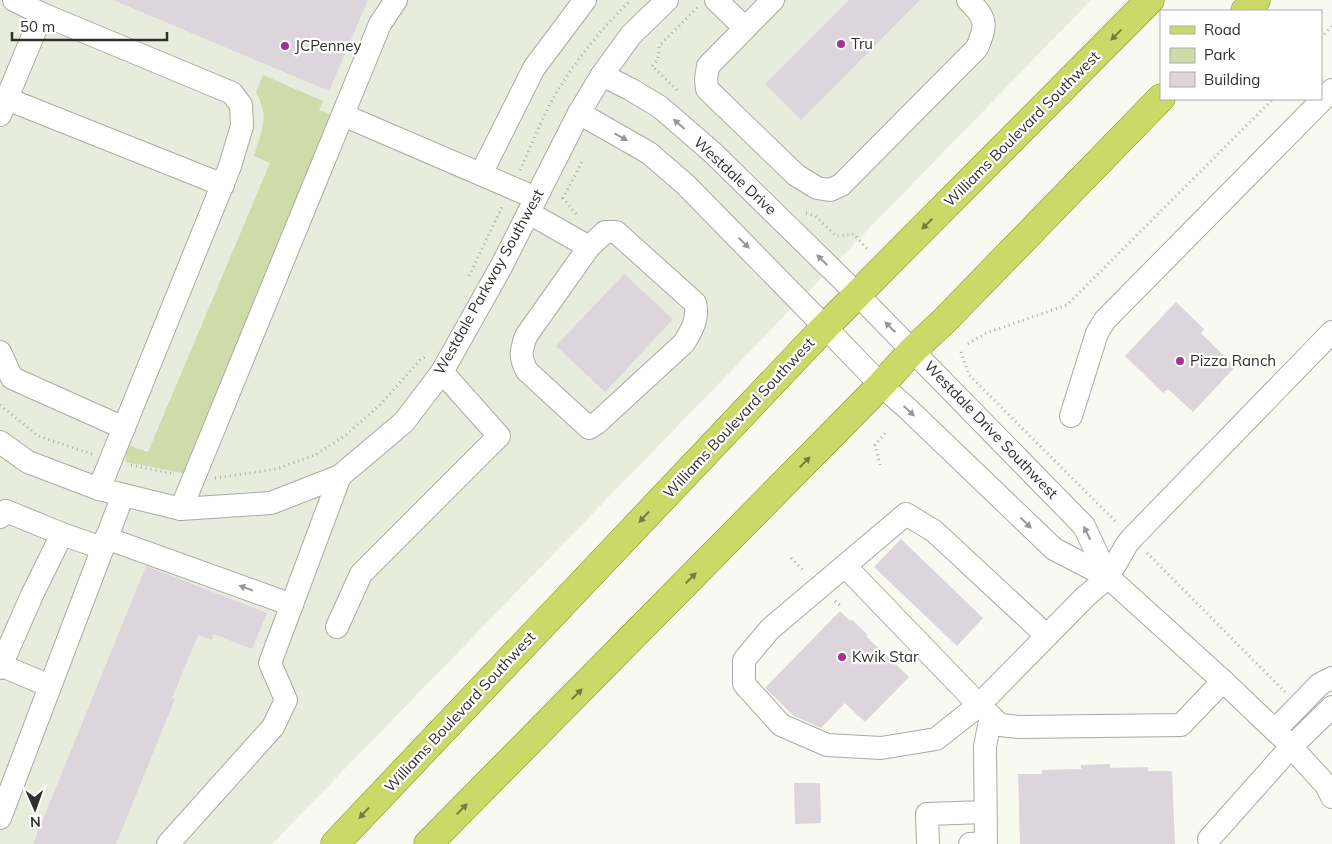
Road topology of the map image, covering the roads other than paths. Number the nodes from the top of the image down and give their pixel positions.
1 (14, 0) edge
2 (396, 0) edge
3 (585, 0) edge
4 (668, 0) edge
5 (716, 0) edge
6 (773, 0) edge
7 (968, 0) edge
8 (1150, 0) edge
9 (1256, 0) edge
10 (1246, 10) edge
11 (42, 14) junction
12 (745, 28) junction
13 (602, 75) junction
14 (1332, 90) edge
15 (1160, 99) edge
16 (3, 107) edge
17 (579, 113) junction
18 (343, 115) junction
19 (481, 174) junction
20 (223, 184) junction
21 (532, 205) junction
22 (593, 243) junction
23 (857, 294) junction
24 (826, 326) junction
25 (1332, 332) edge
26 (913, 350) junction
27 (0, 352) edge
28 (437, 362) junction
29 (881, 386) junction
30 (1071, 416) dead end
31 (124, 428) junction
32 (0, 442) edge
33 (340, 476) junction
34 (99, 489) junction
35 (123, 495) junction
36 (181, 509) junction
37 (0, 517) edge
38 (62, 534) junction
39 (104, 543) junction
40 (845, 566) junction
41 (1108, 577) junction
42 (292, 605) junction
43 (337, 627) dead end
44 (1047, 636) junction
45 (0, 667) edge
46 (1332, 678) edge
47 (1223, 681) junction
48 (50, 686) junction
49 (1332, 707) edge
50 (985, 711) junction
51 (1274, 730) junction
52 (1291, 748) junction
53 (1332, 797) edge
54 (985, 812) junction
55 (0, 818) edge
56 (1209, 839) dead end
57 (168, 844) edge
58 (335, 844) edge
59 (428, 844) edge
60 (928, 844) edge
61 (970, 844) edge

1 - 11 street
2 - 18 street
3 - 19 street
4 - 13 street, Westdale Parkway Southwest
5 - 12 street
6 - 12 street
7 - 12 street
8 -> 23 main road, Williams Boulevard Southwest
9 - 10 main road
11 - 16 street
11 - 20 street
13 - 17 street, Westdale Parkway Southwest
23 -> 13 street, Westdale Drive
14 - 30 street
15 - 26 main road
16 - 20 street
17 - 21 street, Westdale Parkway Southwest
17 -> 24 street
18 - 19 street
18 - 36 street
19 - 21 street
20 - 31 street
21 - 22 street
21 - 28 street, Westdale Parkway Southwest
22 - 22 street
23 - 24 main road, Williams Boulevard Southwest
26 -> 23 street, Westdale Drive Southwest
24 - 29 street, Westdale Drive Southwest
24 -> 58 main road, Williams Boulevard Southwest
25 - 41 street
26 - 29 main road
41 -> 26 street, Westdale Drive Southwest
27 - 31 street
28 - 33 street, Westdale Parkway Southwest
28 - 43 street
29 -> 41 street, Westdale Drive Southwest
59 -> 29 main road
31 - 34 street
32 - 34 street, Westdale Parkway Southwest
33 - 36 street, Westdale Parkway Southwest
33 - 42 street
34 - 35 street, Westdale Parkway Southwest
35 - 36 street, Westdale Parkway Southwest
35 - 39 street
37 - 38 street
38 - 39 street
38 - 45 street
42 -> 39 street
39 - 48 street
40 - 44 street
40 - 50 street
40 - 50 street
41 - 44 street
41 - 47 street, Westdale Drive Southwest
42 - 57 street
44 - 50 street
45 - 48 street
46 - 51 street
47 - 50 street
47 - 51 street, Westdale Drive Southwest
48 - 55 street
49 - 52 street
50 - 54 street
51 - 52 street, Westdale Drive Southwest
52 - 53 street, Westdale Drive Southwest
52 - 56 street
54 - 60 street
54 - 61 street

